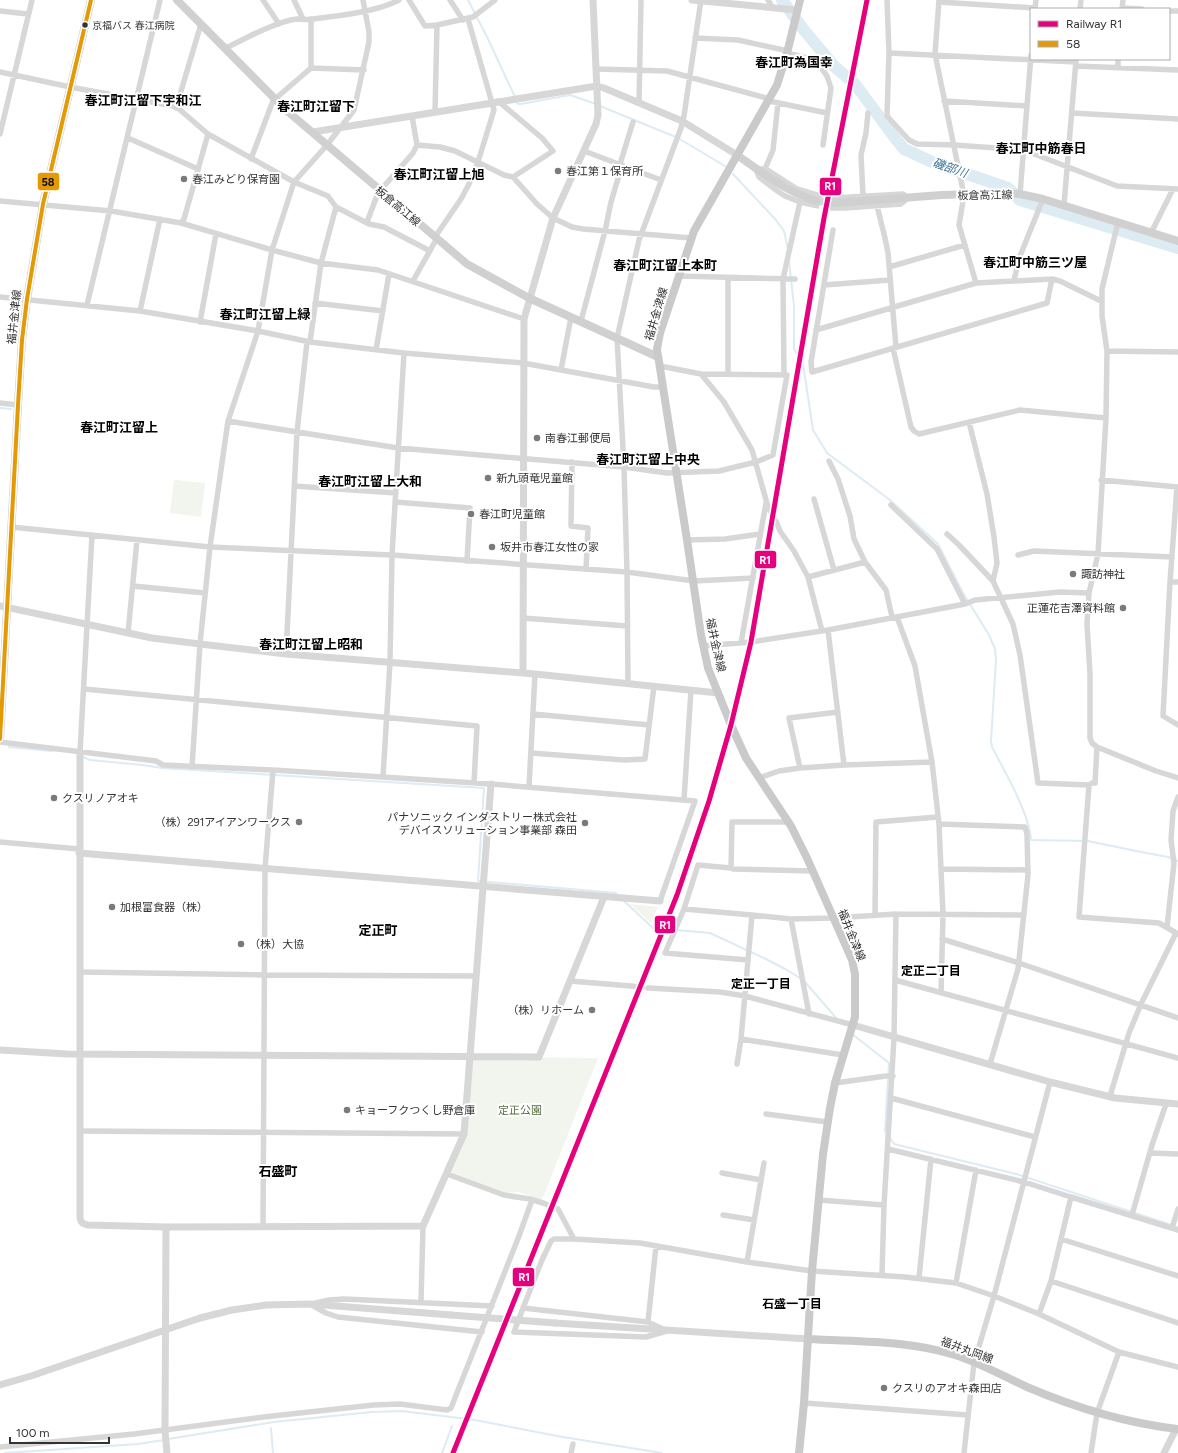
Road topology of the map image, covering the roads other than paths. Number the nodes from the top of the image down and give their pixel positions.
1 (32, 0) edge
2 (91, 0) edge
3 (160, 0) edge
4 (177, 0) edge
5 (263, 0) edge
6 (294, 0) edge
7 (363, 0) edge
8 (399, 0) edge
9 (410, 0) edge
10 (450, 0) edge
11 (495, 0) edge
12 (593, 0) edge
13 (641, 0) edge
14 (692, 0) edge
15 (701, 0) edge
16 (768, 0) edge
17 (887, 0) edge
18 (1036, 0) edge
19 (1123, 0) edge
20 (799, 1) edge
21 (939, 1) edge
22 (749, 3) edge
23 (774, 8) junction
24 (1035, 8) edge
25 (1122, 8) edge
26 (797, 10) junction
27 (0, 11) edge
28 (365, 11) junction
29 (28, 14) junction
30 (303, 19) junction
31 (465, 19) junction
32 (311, 20) junction
33 (201, 24) junction
34 (280, 24) junction
35 (437, 25) junction
36 (695, 38) junction
37 (226, 48) junction
38 (787, 52) junction
39 (888, 53) junction
40 (935, 54) junction
41 (1030, 59) edge
42 (1031, 60) edge
43 (1046, 60) edge
44 (1118, 60) edge
45 (1076, 62) edge
46 (311, 68) junction
47 (1118, 68) junction
48 (596, 69) junction
49 (364, 70) junction
50 (641, 70) junction
51 (1178, 70) edge
52 (0, 72) edge
53 (14, 75) junction
54 (689, 77) junction
55 (597, 86) junction
56 (70, 87) junction
57 (137, 99) junction
58 (274, 99) junction
59 (770, 100) junction
60 (944, 101) junction
61 (496, 102) junction
62 (639, 103) junction
63 (778, 103) junction
64 (1027, 106) junction
65 (176, 108) junction
66 (435, 112) junction
67 (827, 113) junction
68 (868, 113) dead end
69 (1072, 113) junction
70 (412, 116) junction
71 (2, 119) edge
72 (1178, 119) edge
73 (633, 122) dead end
74 (682, 122) junction
75 (341, 127) junction
76 (313, 132) junction
77 (0, 134) edge
78 (208, 134) junction
79 (128, 138) junction
80 (327, 145) junction
81 (417, 145) junction
82 (823, 145) dead end
83 (954, 145) junction
84 (1024, 150) junction
85 (584, 151) junction
86 (738, 156) junction
87 (251, 159) junction
88 (478, 162) junction
89 (621, 165) junction
90 (1067, 167) junction
91 (198, 169) junction
92 (760, 169) junction
93 (513, 177) junction
94 (661, 180) junction
95 (294, 182) junction
96 (1176, 189) edge
97 (381, 190) junction
98 (1020, 194) junction
99 (964, 195) junction
100 (863, 196) junction
101 (908, 198) junction
102 (1043, 199) junction
103 (815, 200) joint
104 (0, 201) edge
105 (800, 202) junction
106 (832, 203) junction
107 (43, 204) junction
108 (1064, 205) junction
109 (876, 206) junction
110 (336, 207) junction
111 (111, 211) junction
112 (553, 218) junction
113 (160, 219) junction
114 (367, 222) junction
115 (1118, 222) junction
116 (181, 223) junction
117 (833, 230) dead end
118 (605, 231) junction
119 (1151, 233) junction
120 (216, 234) junction
121 (641, 234) junction
122 (436, 238) junction
123 (691, 238) junction
124 (1178, 241) edge
125 (965, 245) junction
126 (272, 250) junction
127 (430, 251) junction
128 (321, 263) junction
129 (889, 267) junction
130 (389, 274) junction
131 (678, 276) junction
132 (728, 278) junction
133 (783, 279) junction
134 (795, 279) dead end
135 (1052, 279) junction
136 (890, 280) junction
137 (1014, 280) junction
138 (413, 281) junction
139 (976, 283) junction
140 (824, 285) junction
141 (0, 297) edge
142 (529, 298) junction
143 (27, 299) junction
144 (1101, 301) junction
145 (315, 303) junction
146 (87, 305) junction
147 (893, 307) junction
148 (140, 311) junction
149 (383, 311) junction
150 (571, 317) junction
151 (524, 319) junction
152 (581, 321) junction
153 (200, 322) junction
154 (816, 330) junction
155 (258, 331) junction
156 (617, 338) junction
157 (308, 342) junction
158 (894, 348) junction
159 (376, 350) junction
160 (1107, 352) junction
161 (1178, 352) edge
162 (404, 353) junction
163 (658, 357) junction
164 (523, 363) junction
165 (660, 366) junction
166 (561, 370) junction
167 (701, 374) junction
168 (728, 374) junction
169 (784, 375) junction
170 (619, 381) junction
171 (663, 387) junction
172 (0, 403) edge
173 (18, 405) junction
174 (1106, 418) junction
175 (228, 421) junction
176 (970, 422) junction
177 (297, 432) junction
178 (398, 448) junction
179 (523, 458) junction
180 (829, 461) dead end
181 (572, 462) junction
182 (756, 462) junction
183 (624, 467) junction
184 (676, 474) junction
185 (1101, 480) junction
186 (294, 486) junction
187 (1177, 487) edge
188 (396, 493) junction
189 (814, 499) dead end
190 (395, 502) junction
191 (891, 505) dead end
192 (776, 522) tunnel mouth
193 (11, 527) junction
194 (760, 534) junction
195 (947, 534) dead end
196 (92, 535) junction
197 (137, 540) junction
198 (687, 540) junction
199 (210, 547) junction
200 (290, 551) junction
201 (1098, 554) junction
202 (392, 555) junction
203 (1018, 555) dead end
204 (1172, 557) junction
205 (467, 561) junction
206 (865, 562) junction
207 (523, 565) junction
208 (586, 569) junction
209 (834, 570) junction
210 (627, 572) junction
211 (808, 577) junction
212 (752, 578) junction
213 (694, 581) junction
214 (994, 581) junction
215 (1170, 582) junction
216 (1178, 582) edge
217 (133, 586) junction
218 (205, 593) junction
219 (1089, 593) junction
220 (1000, 598) junction
221 (965, 604) junction
222 (3, 607) edge
223 (895, 617) junction
224 (523, 618) junction
225 (87, 624) junction
226 (627, 626) junction
227 (825, 631) junction
228 (128, 633) junction
229 (741, 642) junction
230 (200, 644) junction
231 (703, 646) junction
232 (286, 654) junction
233 (390, 662) junction
234 (523, 673) junction
235 (535, 674) junction
236 (628, 684) junction
237 (654, 686) junction
238 (84, 689) junction
239 (691, 690) junction
240 (718, 693) junction
241 (196, 700) junction
242 (838, 712) junction
243 (533, 714) junction
244 (386, 718) junction
245 (1178, 724) edge
246 (650, 725) junction
247 (0, 739) edge
248 (0, 742) edge
249 (1097, 747) junction
250 (80, 752) junction
251 (531, 753) junction
252 (932, 762) junction
253 (844, 764) junction
254 (192, 767) junction
255 (800, 768) junction
256 (273, 770) junction
257 (383, 777) junction
258 (759, 778) junction
259 (1178, 778) edge
260 (474, 783) junction
261 (491, 784) junction
262 (1089, 785) junction
263 (529, 787) junction
264 (1178, 797) edge
265 (684, 800) junction
266 (938, 817) junction
267 (788, 822) junction
268 (939, 824) junction
269 (0, 842) edge
270 (79, 851) junction
271 (265, 868) junction
272 (733, 869) dead end
273 (941, 869) junction
274 (1028, 870) junction
275 (812, 871) junction
276 (483, 887) junction
277 (604, 897) junction
278 (660, 902) joint
279 (684, 909) junction
280 (896, 914) junction
281 (752, 915) junction
282 (875, 915) junction
283 (943, 915) junction
284 (1024, 915) junction
285 (834, 918) junction
286 (791, 919) junction
287 (1167, 927) junction
288 (1177, 933) edge
289 (942, 939) junction
290 (748, 960) junction
291 (1019, 963) junction
292 (80, 972) junction
293 (264, 975) junction
294 (476, 976) junction
295 (896, 980) junction
296 (570, 981) junction
297 (631, 986) tunnel mouth
298 (648, 988) tunnel mouth
299 (941, 993) junction
300 (745, 996) junction
301 (1140, 1004) junction
302 (1006, 1011) junction
303 (809, 1014) junction
304 (1178, 1018) edge
305 (853, 1025) junction
306 (894, 1038) junction
307 (741, 1039) junction
308 (1126, 1044) junction
309 (0, 1050) edge
310 (80, 1054) junction
311 (843, 1055) junction
312 (264, 1056) junction
313 (470, 1057) junction
314 (1178, 1058) edge
315 (737, 1064) dead end
316 (990, 1064) junction
317 (893, 1076) junction
318 (1050, 1082) junction
319 (835, 1083) junction
320 (1110, 1096) junction
321 (891, 1098) junction
322 (1166, 1104) junction
323 (1178, 1104) edge
324 (766, 1114) dead end
325 (827, 1122) junction
326 (80, 1130) junction
327 (263, 1132) junction
328 (464, 1134) junction
329 (1036, 1137) junction
330 (888, 1149) junction
331 (1150, 1153) junction
332 (1178, 1154) edge
333 (931, 1159) junction
334 (764, 1163) dead end
335 (976, 1170) junction
336 (447, 1174) junction
337 (722, 1174) dead end
338 (761, 1180) junction
339 (1024, 1182) junction
340 (1071, 1197) junction
341 (532, 1200) junction
342 (819, 1200) junction
343 (543, 1203) tunnel mouth
344 (884, 1204) junction
345 (558, 1209) tunnel mouth
346 (1178, 1209) edge
347 (723, 1215) dead end
348 (1132, 1215) junction
349 (754, 1220) junction
350 (263, 1226) junction
351 (423, 1226) junction
352 (166, 1227) junction
353 (1172, 1228) junction
354 (1178, 1230) edge
355 (1061, 1239) junction
356 (574, 1240) junction
357 (656, 1246) junction
358 (746, 1262) junction
359 (812, 1271) junction
360 (882, 1275) junction
361 (1178, 1276) edge
362 (919, 1278) junction
363 (1051, 1281) junction
364 (956, 1284) junction
365 (994, 1296) junction
366 (421, 1302) junction
367 (312, 1305) junction
368 (492, 1306) junction
369 (523, 1308) junction
370 (1039, 1314) junction
371 (648, 1322) junction
372 (1178, 1322) edge
373 (166, 1330) junction
374 (667, 1331) junction
375 (482, 1332) junction
376 (808, 1339) junction
377 (1119, 1352) junction
378 (974, 1363) junction
379 (1178, 1367) edge
380 (0, 1385) edge
381 (804, 1403) junction
382 (1097, 1413) junction
383 (968, 1415) junction
384 (1177, 1429) edge
385 (165, 1430) junction
386 (573, 1444) dead end
387 (0, 1447) edge
388 (167, 1453) edge
389 (571, 1453) edge
390 (799, 1453) edge
391 (964, 1453) edge
392 (1091, 1453) edge
393 (1164, 1453) edge

1 - 29 street
2 - 56 main road, 福井金津線
3 - 57 street
4 - 33 main road, 板倉高江線
5 - 34 street
6 - 30 street
7 - 28 street
8 - 28 street
9 - 35 street
10 - 31 street
11 - 31 street
12 - 48 street
13 - 50 street
14 - 15 street
15 - 22 street
15 - 36 street
16 - 23 street
17 - 39 street
18 - 24 street
19 - 25 street
20 - 26 main road, 福井金津線
21 - 24 street
21 - 40 street
22 - 23 street
23 - 26 street
26 - 38 main road, 福井金津線
27 - 29 street
28 - 32 street
28 - 49 street
29 - 53 street
30 - 32 street
30 - 34 street
31 - 35 street
31 - 61 street
32 - 46 street
33 - 37 main road, 板倉高江線
33 - 65 street
34 - 37 street
35 - 66 street
36 - 38 street
36 - 54 street
37 - 58 main road, 板倉高江線
38 - 59 main road, 福井金津線
38 - 67 street
39 - 40 street
39 - 83 street
40 - 41 street
40 - 60 street
42 - 64 street
43 - 45 street
44 - 47 street
45 - 47 street
45 - 69 street
46 - 49 street
46 - 58 street
47 - 51 street
48 - 50 street
48 - 55 street
49 - 75 street
50 - 54 street
50 - 62 street
52 - 53 street
53 - 56 street
53 - 71 street
54 - 59 street
54 - 74 street
55 - 61 street
55 - 62 street
55 - 85 street
56 - 57 street
56 - 107 main road, 福井金津線
57 - 65 street
57 - 79 street
58 - 76 main road, 板倉高江線
58 - 87 street
59 - 63 street
59 - 86 main road, 福井金津線
60 - 64 street
60 - 83 street
61 - 66 street
61 - 88 street
61 - 93 street
62 - 74 street
63 - 67 street
63 - 92 street
64 - 84 street
65 - 78 street
66 - 70 street
67 - 82 street
68 - 100 street
69 - 72 street
69 - 90 street
70 - 75 street
70 - 81 street
71 - 77 street
73 - 89 street
74 - 86 street
74 - 94 street
75 - 76 street
75 - 80 street
76 - 80 main road, 板倉高江線
78 - 87 street
78 - 91 street
79 - 91 street
79 - 111 street
80 - 95 street
80 - 97 main road, 板倉高江線
81 - 88 street
81 - 97 street
83 - 84 street
83 - 99 street
84 - 90 street
84 - 98 street
85 - 89 street
85 - 112 street
86 - 92 main road
86 - 123 main road, 福井金津線
87 - 95 street
88 - 93 street
88 - 122 street
89 - 94 street
89 - 118 street
90 - 96 street
90 - 108 street
91 - 116 street
92 - 103 main road
92 - 105 street
93 - 112 street
94 - 121 street
95 - 110 street
95 - 126 street
96 - 119 street
97 - 114 street
97 - 122 main road, 板倉高江線
98 - 99 main road, 板倉高江線
98 - 102 main road, 板倉高江線
99 - 101 main road, 板倉高江線
99 - 125 street
100 - 101 street
100 - 106 street
101 - 106 main road, 板倉高江線
101 - 109 street
102 - 108 main road, 板倉高江線
102 - 137 street
103 - 105 street
104 - 107 street
105 - 133 street
106 - 109 street
107 - 111 street
107 - 143 main road, 福井金津線
108 - 115 main road, 板倉高江線
109 - 129 street
110 - 114 street
110 - 128 street
111 - 113 street
111 - 146 street
112 - 118 street
112 - 142 street
113 - 116 street
113 - 148 street
114 - 127 street
115 - 119 main road, 板倉高江線
115 - 144 street
116 - 120 street
117 - 140 street
118 - 121 street
118 - 152 street
119 - 124 main road, 板倉高江線
120 - 126 street
120 - 153 street
121 - 123 street
121 - 156 street
122 - 127 street
122 - 142 main road, 板倉高江線
123 - 131 main road, 福井金津線
125 - 129 street
125 - 139 street
126 - 128 street
126 - 155 street
127 - 138 street
128 - 130 street
128 - 145 street
129 - 136 street
130 - 138 street
130 - 149 street
131 - 132 street
131 - 163 main road, 福井金津線
132 - 133 street
132 - 168 street
133 - 134 street
133 - 169 street
135 - 137 street
135 - 144 street
135 - 158 street
136 - 140 street
136 - 147 street
137 - 139 street
138 - 151 street
139 - 147 street
140 - 154 street
141 - 143 street
142 - 150 main road, 板倉高江線
142 - 151 street
143 - 146 street
143 - 173 main road, 福井金津線
144 - 160 street
145 - 149 street
145 - 157 street
146 - 148 street
147 - 154 street
147 - 158 street
148 - 153 street
149 - 159 street
150 - 152 main road, 板倉高江線
150 - 166 street
151 - 164 street
152 - 156 main road, 板倉高江線
153 - 155 street
154 - 158 street
155 - 157 street
155 - 175 street
156 - 163 main road, 板倉高江線
156 - 170 street
157 - 159 street
157 - 177 street
158 - 176 street
159 - 162 street
160 - 161 street
160 - 174 street
162 - 164 street
162 - 178 street
163 - 165 main road, 福井金津線
164 - 166 street
164 - 179 street
165 - 167 street
165 - 171 main road, 福井金津線
166 - 170 street
167 - 168 street
167 - 182 street
168 - 169 street
169 - 182 street
170 - 171 street
170 - 183 street
171 - 184 main road, 福井金津線
172 - 173 street
173 - 193 main road, 福井金津線
174 - 176 street
174 - 185 street
175 - 177 street
175 - 199 street
176 - 214 street
177 - 178 street
177 - 186 street
178 - 179 street
178 - 188 street
179 - 181 street
179 - 207 street
180 - 206 street
181 - 183 street
181 - 208 street
182 - 184 street
182 - 194 street
183 - 184 street
183 - 210 street
184 - 198 main road, 福井金津線
185 - 187 street
185 - 201 street
186 - 188 street
186 - 200 street
187 - 204 street
188 - 190 street
189 - 209 street
190 - 202 street
190 - 205 street
191 - 221 street
192 - 211 street
193 - 196 street
193 - 222 main road, 福井金津線
194 - 198 street
194 - 212 street
195 - 214 street
196 - 197 street
196 - 225 street
197 - 199 street
197 - 217 street
198 - 213 main road, 福井金津線
199 - 200 street
199 - 218 street
200 - 202 street
200 - 232 street
201 - 203 street
201 - 204 street
201 - 219 street
202 - 205 street
202 - 233 street
204 - 215 street
205 - 207 street
206 - 209 street
206 - 223 street
207 - 208 street
207 - 224 street
208 - 210 street
209 - 211 street
210 - 213 street
210 - 226 street
211 - 227 street
212 - 213 street
212 - 229 street
213 - 231 main road, 福井金津線
214 - 220 street
215 - 216 street
215 - 245 street
217 - 218 street
217 - 228 street
218 - 230 street
219 - 220 street
219 - 249 street
220 - 221 street
220 - 262 street
221 - 223 street
222 - 225 street
222 - 247 main road, 福井金津線
223 - 227 street
223 - 252 street
224 - 226 street
224 - 234 street
225 - 228 street
225 - 238 street
226 - 236 street
227 - 229 street
227 - 242 street
228 - 230 street
229 - 231 street
230 - 232 street
230 - 241 street
231 - 240 main road, 福井金津線
232 - 233 street
233 - 234 street
233 - 244 street
234 - 235 street
235 - 236 street
235 - 243 street
236 - 237 street
237 - 239 street
237 - 246 street
238 - 241 street
238 - 250 street
239 - 240 street
239 - 265 street
240 - 258 main road, 福井金津線
241 - 244 street
241 - 254 street
242 - 253 street
242 - 255 street
243 - 246 street
243 - 251 street
244 - 257 street
244 - 260 street
246 - 251 street
248 - 250 street
249 - 259 street
249 - 262 street
250 - 254 street
250 - 270 street
251 - 263 street
252 - 253 street
252 - 266 street
253 - 255 street
254 - 256 street
255 - 258 street
256 - 257 street
256 - 271 street
257 - 260 street
258 - 267 main road, 福井金津線
260 - 261 street
261 - 263 street
261 - 276 street
262 - 287 street
263 - 265 street
264 - 287 street
265 - 278 street
266 - 268 street
266 - 282 street
267 - 275 main road, 福井金津線
267 - 279 street
268 - 273 street
268 - 274 street
269 - 270 street
270 - 271 street
270 - 292 street
271 - 276 street
271 - 293 street
272 - 275 street
273 - 274 street
273 - 283 street
274 - 284 street
275 - 285 main road, 福井金津線
276 - 277 street
276 - 294 street
277 - 278 street
277 - 296 street
279 - 281 street
279 - 290 street
280 - 282 street
280 - 283 street
280 - 295 street
281 - 286 street
281 - 290 street
282 - 285 street
283 - 284 street
283 - 289 street
284 - 291 street
285 - 286 street
285 - 305 main road, 福井金津線
286 - 303 street
287 - 288 street
288 - 301 street
289 - 291 street
289 - 299 street
290 - 300 street
291 - 301 street
291 - 302 street
292 - 293 street
292 - 310 street
293 - 294 street
293 - 312 street
294 - 313 street
295 - 299 street
295 - 306 street
296 - 297 street
296 - 313 street
298 - 300 street
299 - 302 street
300 - 303 street
300 - 307 street
301 - 304 street
301 - 308 street
302 - 308 street
302 - 316 street
303 - 305 street
305 - 306 street
305 - 311 main road, 福井金津線
306 - 316 street
306 - 317 street
307 - 311 street
307 - 315 street
308 - 314 street
308 - 320 street
309 - 310 street
310 - 312 street
310 - 326 street
311 - 319 main road, 福井金津線
312 - 313 street
312 - 327 street
313 - 328 street
316 - 318 street
317 - 319 street
317 - 321 street
318 - 320 street
318 - 329 street
319 - 325 main road, 福井金津線
320 - 322 street
321 - 329 street
321 - 330 street
322 - 323 street
322 - 331 street
324 - 325 street
325 - 342 main road, 福井金津線
326 - 327 street
326 - 352 street
327 - 328 street
327 - 350 street
328 - 336 street
329 - 339 street
330 - 333 street
330 - 344 street
331 - 332 street
331 - 348 street
333 - 335 street
333 - 362 street
334 - 338 street
335 - 339 street
335 - 364 street
336 - 341 street
336 - 351 street
337 - 338 street
338 - 349 street
339 - 340 street
339 - 365 street
340 - 348 street
340 - 355 street
341 - 343 street
341 - 368 street
342 - 344 street
342 - 359 main road, 福井金津線
344 - 360 street
345 - 356 street
346 - 353 street
347 - 349 street
348 - 353 street
349 - 358 street
350 - 351 street
350 - 352 street
351 - 366 street
352 - 373 street
353 - 354 street
355 - 361 street
355 - 363 street
356 - 357 street
356 - 369 street
357 - 358 street
357 - 371 street
358 - 359 street
359 - 360 street
359 - 376 main road, 福井金津線
360 - 362 street
362 - 364 street
363 - 370 street
363 - 372 street
364 - 365 street
365 - 370 street
365 - 378 street
366 - 367 street
366 - 368 street
367 - 373 street
367 - 374 street, bridge
367 - 375 street
368 - 375 street
369 - 371 street
369 - 374 street
370 - 377 street
371 - 374 street
373 - 380 street
373 - 385 street
374 - 376 street
375 - 385 street
376 - 378 main road, 福井丸岡線
376 - 381 main road
377 - 379 street
377 - 382 street
378 - 382 main road, 福井丸岡線
378 - 383 street
381 - 383 street
381 - 390 main road
382 - 384 main road, 福井丸岡線
382 - 392 street
383 - 391 street
384 - 393 street
385 - 387 street
385 - 388 street
386 - 389 street

